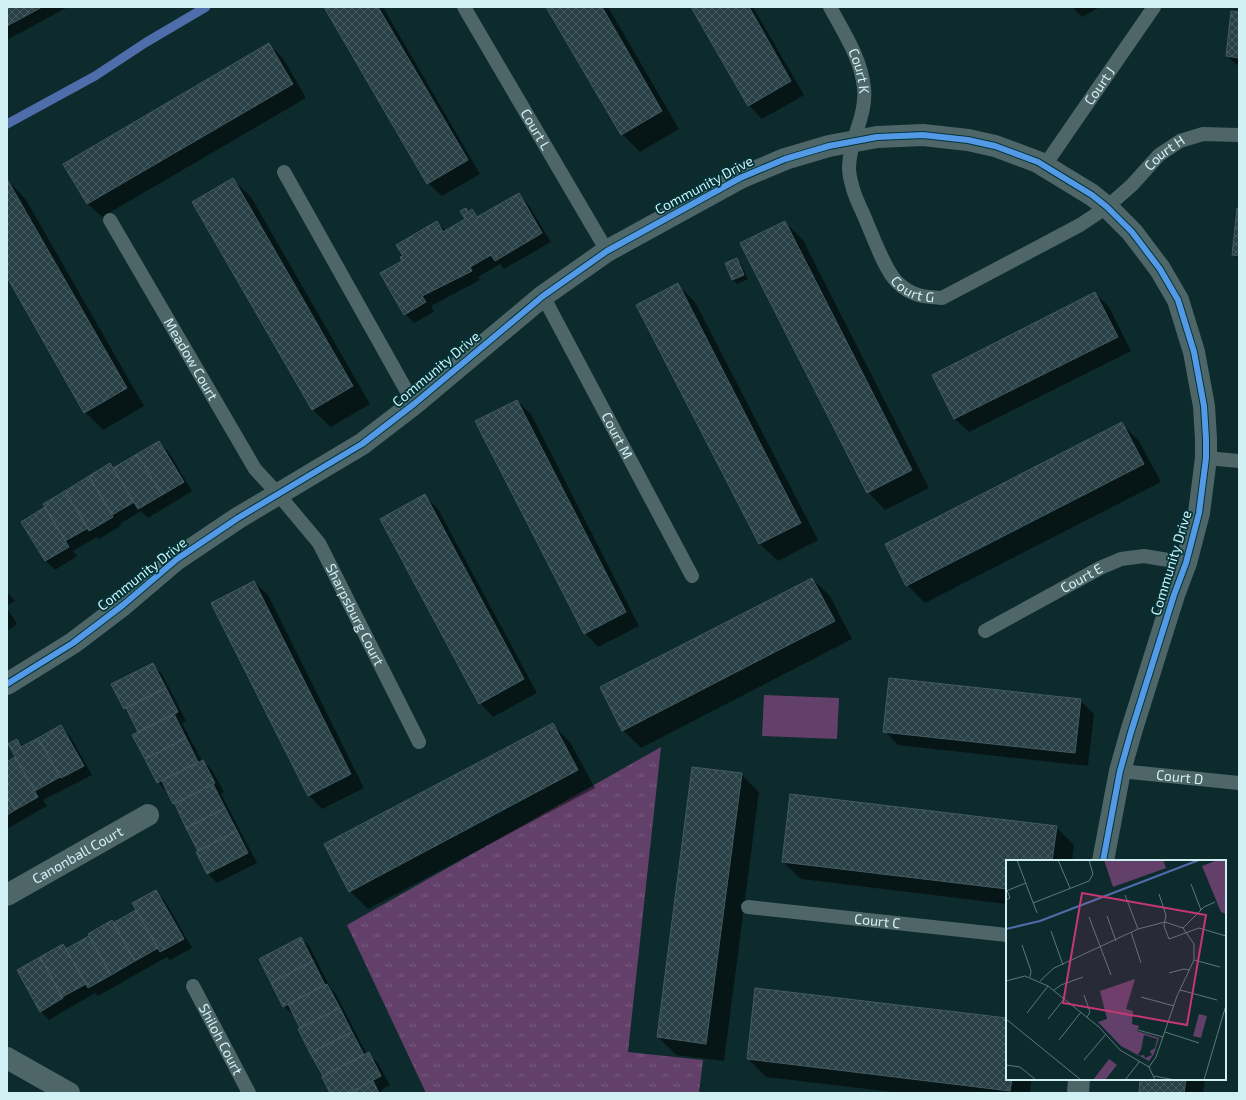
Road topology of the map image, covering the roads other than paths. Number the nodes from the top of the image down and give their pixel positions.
1 (464, 7) edge
2 (830, 7) edge
3 (1154, 7) edge
4 (1239, 135) edge
5 (854, 140) junction
6 (1045, 165) junction
7 (284, 172) dead end
8 (1107, 207) junction
9 (110, 220) dead end
10 (607, 251) junction
11 (543, 296) junction
12 (414, 404) junction
13 (1206, 458) junction
14 (1239, 461) edge
15 (278, 494) junction
16 (1186, 563) junction
17 (692, 576) dead end
18 (985, 631) dead end
19 (7, 684) edge
20 (420, 742) dead end
21 (1120, 771) junction
22 (1239, 783) edge
23 (148, 815) dead end
24 (1103, 860) edge
25 (7, 895) edge
26 (748, 907) dead end
27 (1006, 935) edge
28 (193, 986) dead end
29 (7, 1058) edge
30 (1079, 1080) edge
31 (69, 1093) edge
32 (249, 1093) edge
33 (1078, 1093) edge

1 - 10 lane, Court L
2 - 5 lane, Court K
3 - 6 lane, Court J
4 - 8 lane, Court H
5 - 6 street, Community Drive
5 - 8 lane, Court G
5 - 10 street, Community Drive
6 - 8 street, Community Drive
7 - 12 lane
8 - 13 street, Community Drive
9 - 15 lane, Meadow Court
10 - 11 street, Community Drive
11 - 12 street, Community Drive
11 - 17 lane, Court M
12 - 15 street, Community Drive
13 - 14 lane
13 - 16 street, Community Drive
15 - 19 street, Community Drive
15 - 20 lane, Sharpsburg Court
16 - 18 lane, Court E
16 - 21 street, Community Drive
21 - 22 lane, Court D
21 - 24 street, Community Drive
23 - 25 street, Canonball Court
26 - 27 lane, Court C
28 - 32 lane, Shiloh Court
29 - 31 street
30 - 33 street

